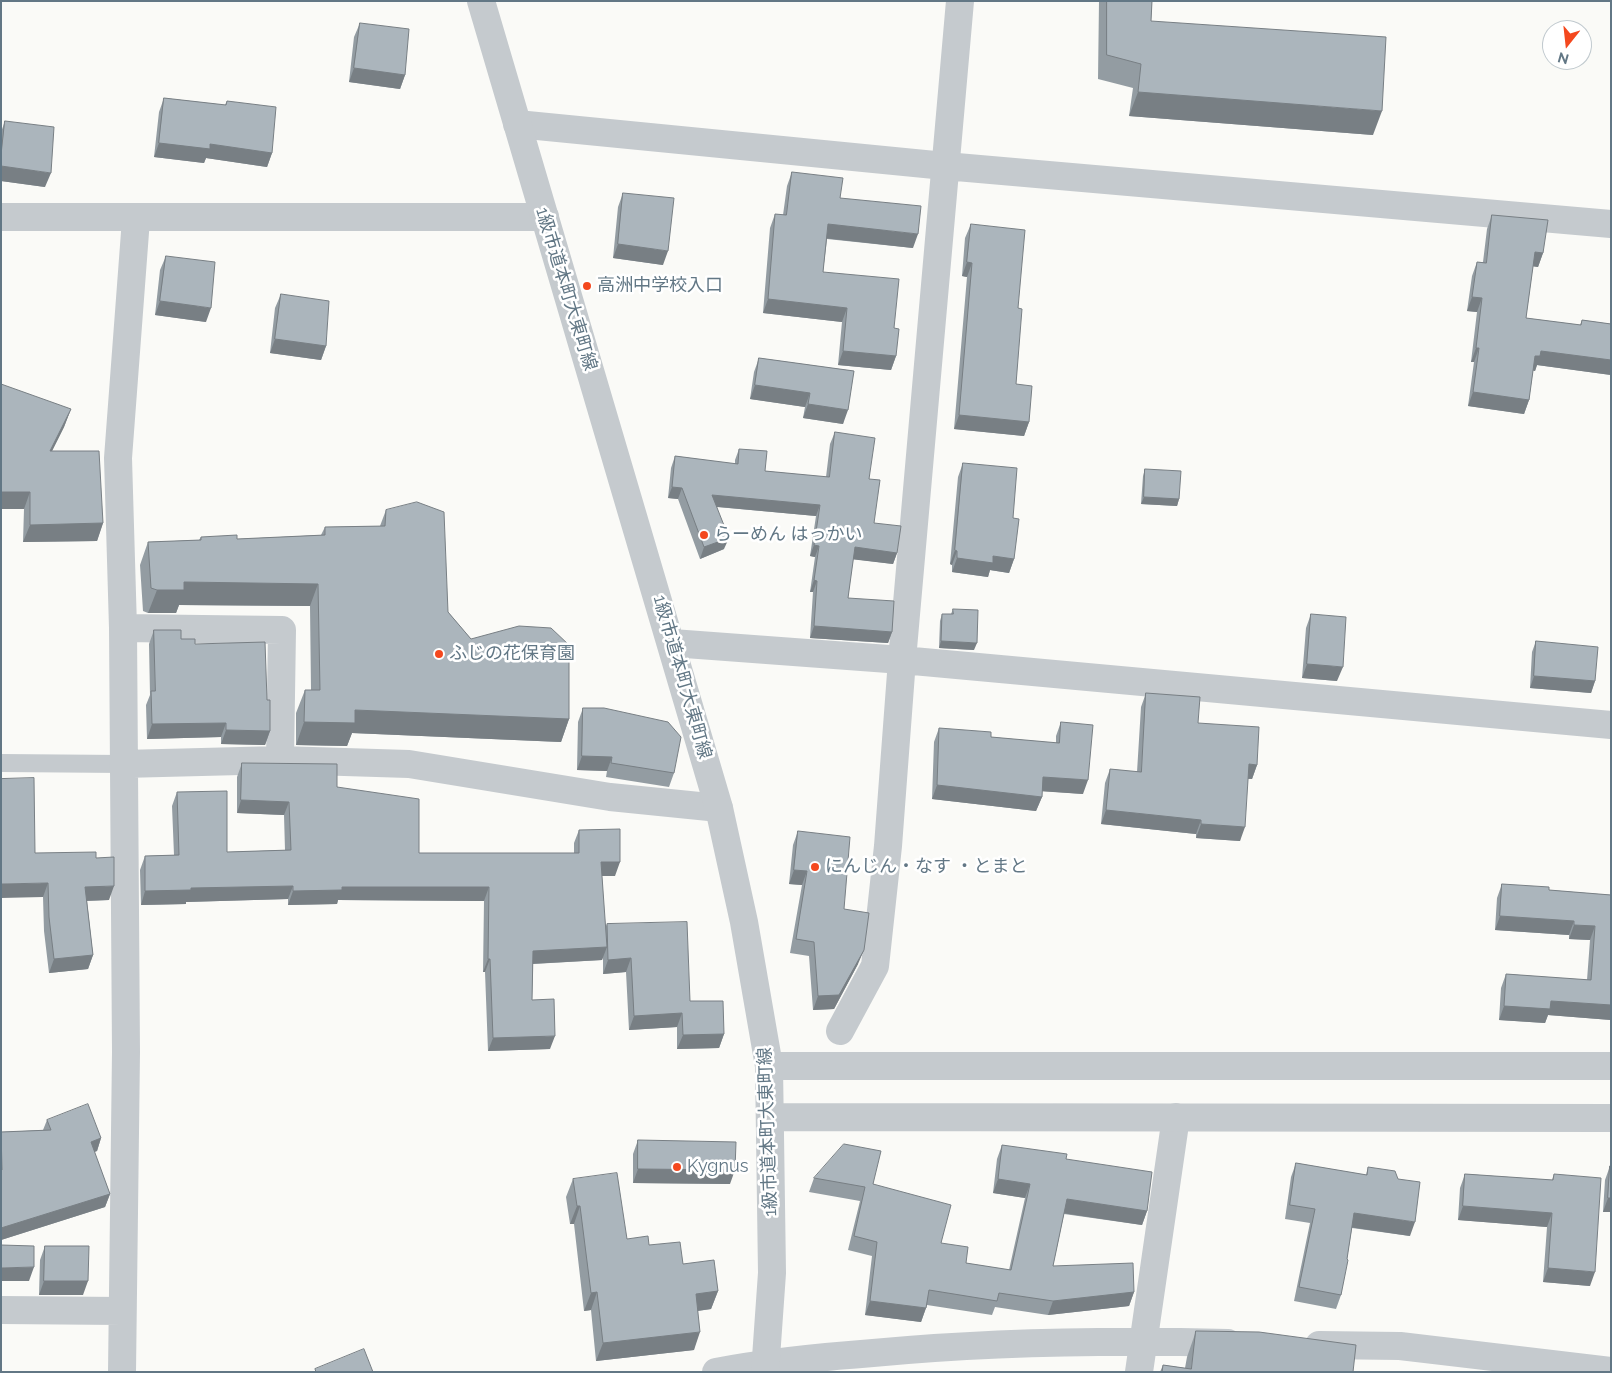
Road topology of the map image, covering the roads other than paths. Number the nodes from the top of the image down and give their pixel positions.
1 (481, 1) edge
2 (960, 1) edge
3 (518, 124) junction
4 (945, 166) junction
5 (1, 217) edge
6 (545, 217) junction
7 (136, 219) junction
8 (1611, 224) edge
9 (123, 628) junction
10 (672, 643) junction
11 (902, 660) junction
12 (1611, 725) edge
13 (280, 760) junction
14 (1, 764) edge
15 (123, 764) junction
16 (719, 808) junction
17 (840, 1031) dead end
18 (769, 1066) junction
19 (1611, 1066) edge
20 (770, 1117) junction
21 (1176, 1117) junction
22 (1611, 1118) edge
23 (1, 1310) edge
24 (122, 1311) junction
25 (1143, 1341) junction
26 (1252, 1343) edge
27 (1291, 1344) edge
28 (766, 1367) edge
29 (1611, 1371) edge
30 (122, 1372) edge
31 (716, 1372) edge
32 (1139, 1372) edge

1 - 3 street, 1級市道本町大東町線
2 - 4 street
3 - 4 street
3 - 6 street, 1級市道本町大東町線
4 - 8 street
4 - 11 street
5 - 7 street
6 - 7 street
6 - 10 street, 1級市道本町大東町線
7 - 9 street
9 - 13 street
9 - 15 street
10 - 11 street
10 - 16 street, 1級市道本町大東町線
11 - 12 street
11 - 17 street
13 - 15 street
13 - 16 street
14 - 15 lane
15 - 24 street
16 - 18 street, 1級市道本町大東町線
18 - 19 street
18 - 20 street, 1級市道本町大東町線
20 - 21 street
20 - 28 street, 1級市道本町大東町線
21 - 22 street
21 - 25 street
23 - 24 street
24 - 30 street
25 - 26 street
25 - 28 street
25 - 32 street
27 - 29 street
28 - 31 street

